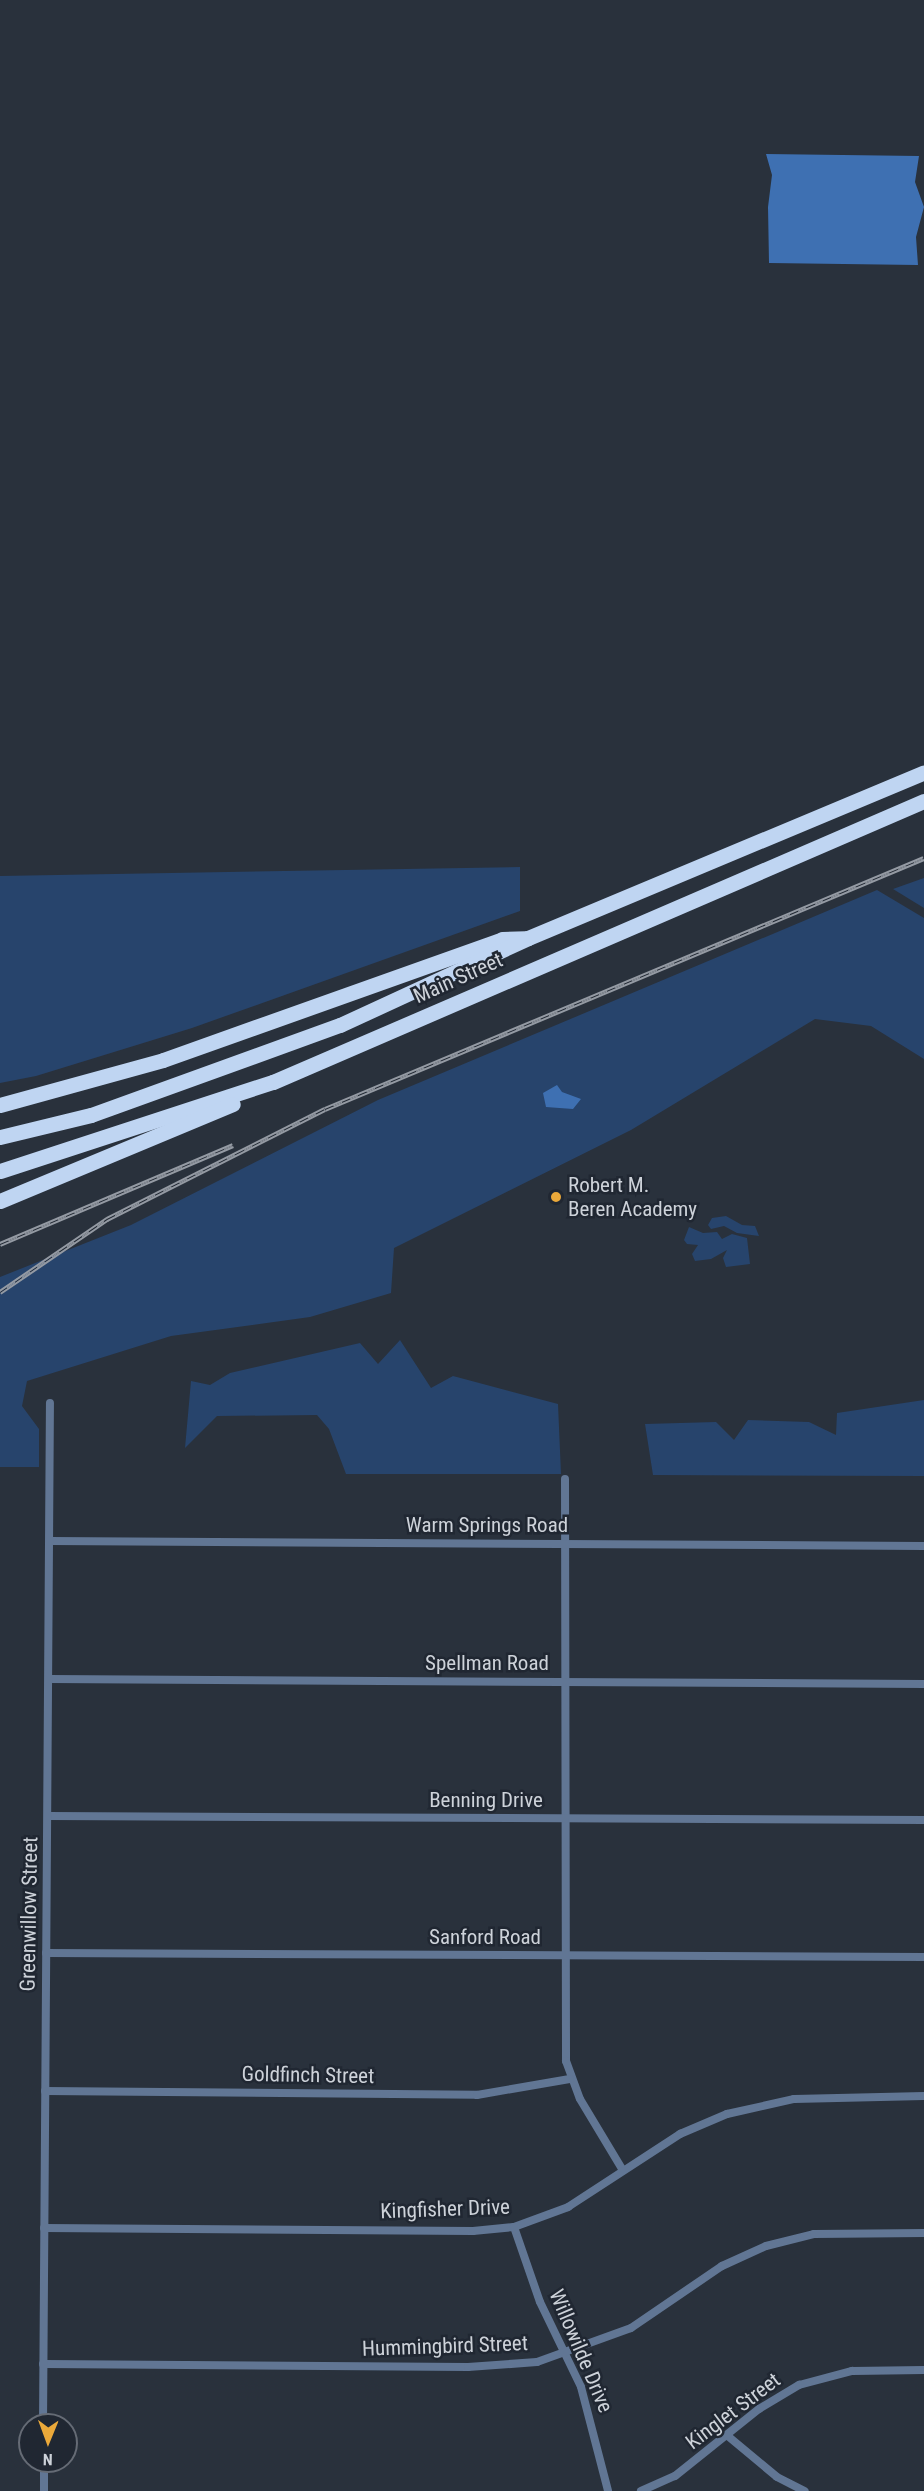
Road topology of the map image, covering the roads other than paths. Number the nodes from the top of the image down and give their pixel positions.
1 (924, 772) edge
2 (924, 801) edge
3 (528, 938) junction
4 (301, 1070) junction
5 (0, 1106) edge
6 (0, 1137) edge
7 (0, 1171) edge
8 (0, 1201) edge
9 (50, 1403) dead end
10 (565, 1479) dead end
11 (50, 1541) junction
12 (565, 1543) junction
13 (924, 1546) edge
14 (49, 1678) junction
15 (564, 1681) junction
16 (924, 1684) edge
17 (48, 1816) junction
18 (564, 1818) junction
19 (924, 1820) edge
20 (46, 1953) junction
21 (564, 1955) junction
22 (924, 1957) edge
23 (570, 2079) junction
24 (45, 2091) junction
25 (924, 2096) edge
26 (622, 2169) junction
27 (514, 2227) junction
28 (44, 2228) junction
29 (924, 2232) edge
30 (567, 2354) junction
31 (43, 2364) junction
32 (924, 2370) edge
33 (43, 2413) edge
34 (729, 2437) junction
35 (44, 2473) edge
36 (44, 2491) edge
37 (608, 2491) edge
38 (641, 2491) edge
39 (805, 2491) edge

1 - 3 highway, Main Street
2 - 4 highway, Main Street
3 - 5 highway
3 - 6 highway, Main Street
4 - 7 highway, Main Street
4 - 8 highway
9 - 11 street, Greenwillow Street
10 - 12 street
11 - 12 street, Warm Springs Road
11 - 14 street, Greenwillow Street
12 - 13 street, Warm Springs Road
12 - 15 street
14 - 15 street, Spellman Road
14 - 17 street, Greenwillow Street
15 - 16 street, Spellman Road
15 - 18 street
17 - 18 street, Benning Drive
17 - 20 street, Greenwillow Street
18 - 19 street, Benning Drive
18 - 21 street
20 - 21 street, Sanford Road
20 - 24 street, Greenwillow Street
21 - 22 street, Sanford Road
21 - 23 street
23 - 24 street, Goldfinch Street
23 - 26 street
24 - 28 street, Greenwillow Street
25 - 26 street, Kingfisher Drive
26 - 27 street, Kingfisher Drive
27 - 28 street, Kingfisher Drive
27 - 30 street, Willowilde Drive
28 - 31 street, Greenwillow Street
29 - 30 street, Hummingbird Street
30 - 31 street, Hummingbird Street
30 - 37 street, Willowilde Drive
31 - 33 street, Greenwillow Street
32 - 34 street, Kinglet Street
34 - 38 street, Kinglet Street
34 - 39 street
35 - 36 street

